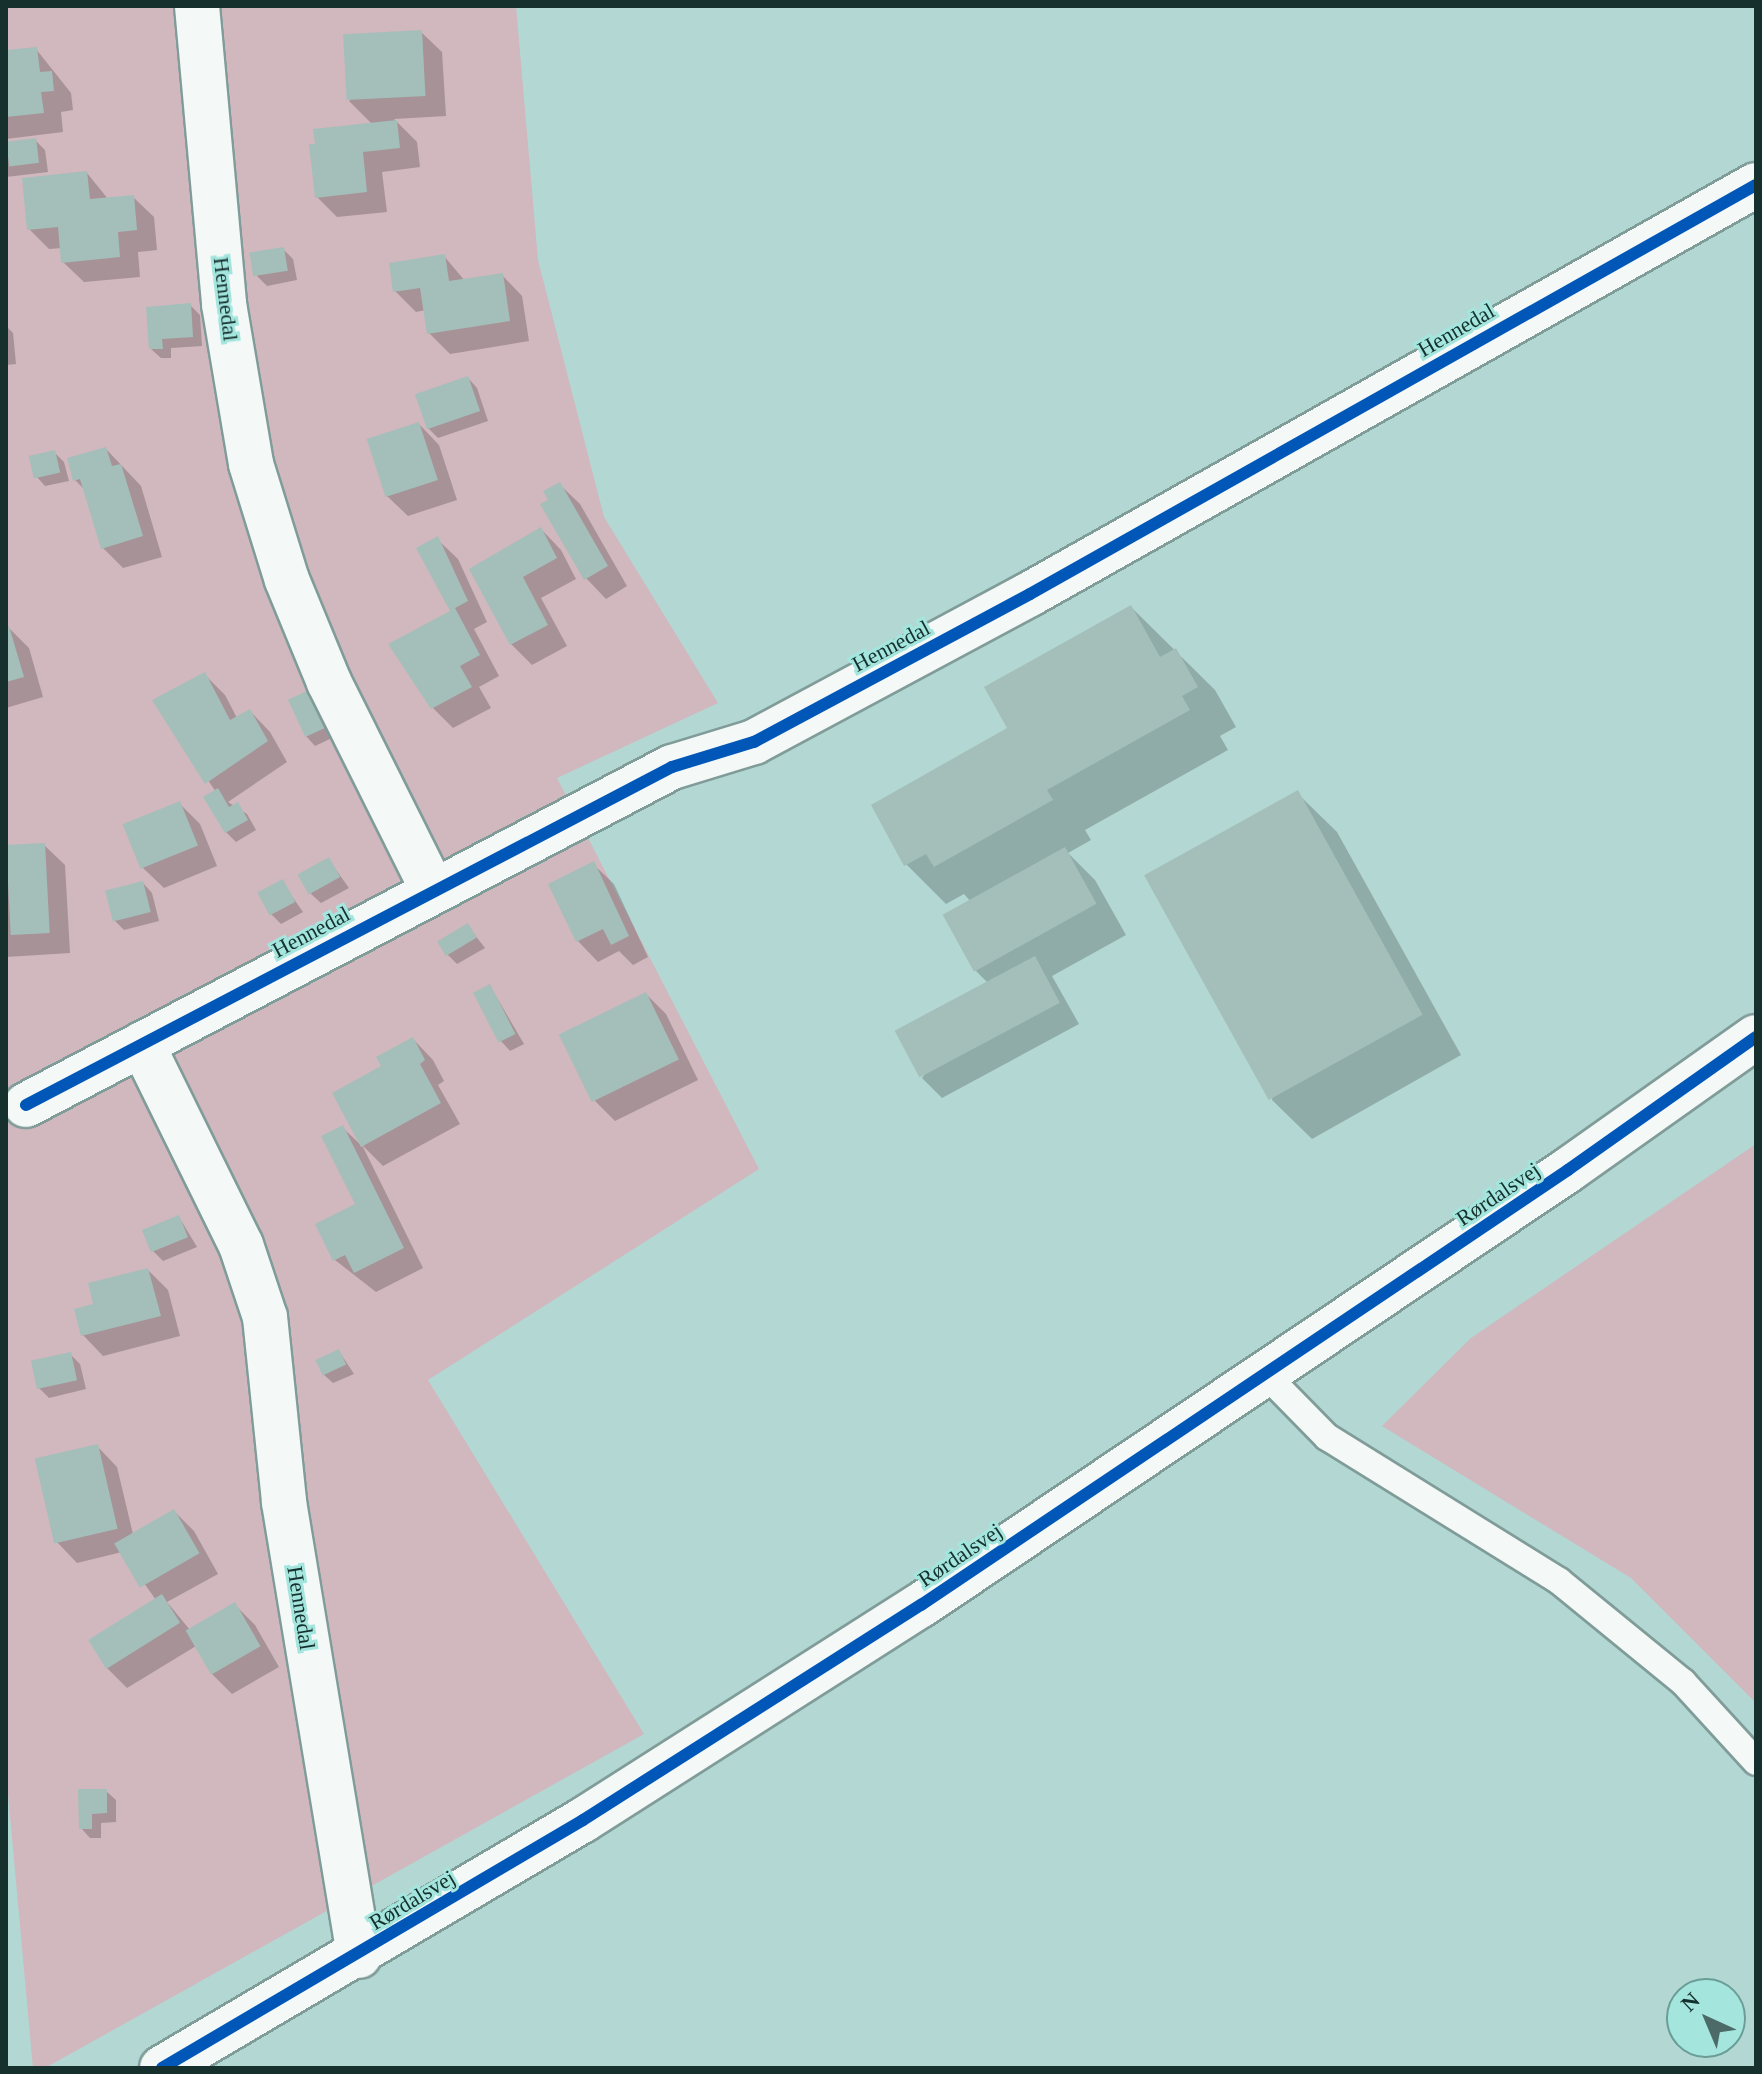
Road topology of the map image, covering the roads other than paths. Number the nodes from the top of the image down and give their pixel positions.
1 (197, 6) edge
2 (1756, 185) edge
3 (432, 889) junction
4 (1756, 1037) edge
5 (142, 1044) junction
6 (26, 1105) dead end
7 (1266, 1375) junction
8 (1756, 1762) edge
9 (359, 1956) junction
10 (162, 2068) edge

1 - 3 street, Hennedal
2 - 3 street, Hennedal
3 - 5 street, Hennedal
4 - 7 street, Rørdalsvej
5 - 6 street, Hennedal
5 - 9 street, Hennedal
7 - 8 lane
7 - 9 street, Rørdalsvej
9 - 10 street, Rørdalsvej

